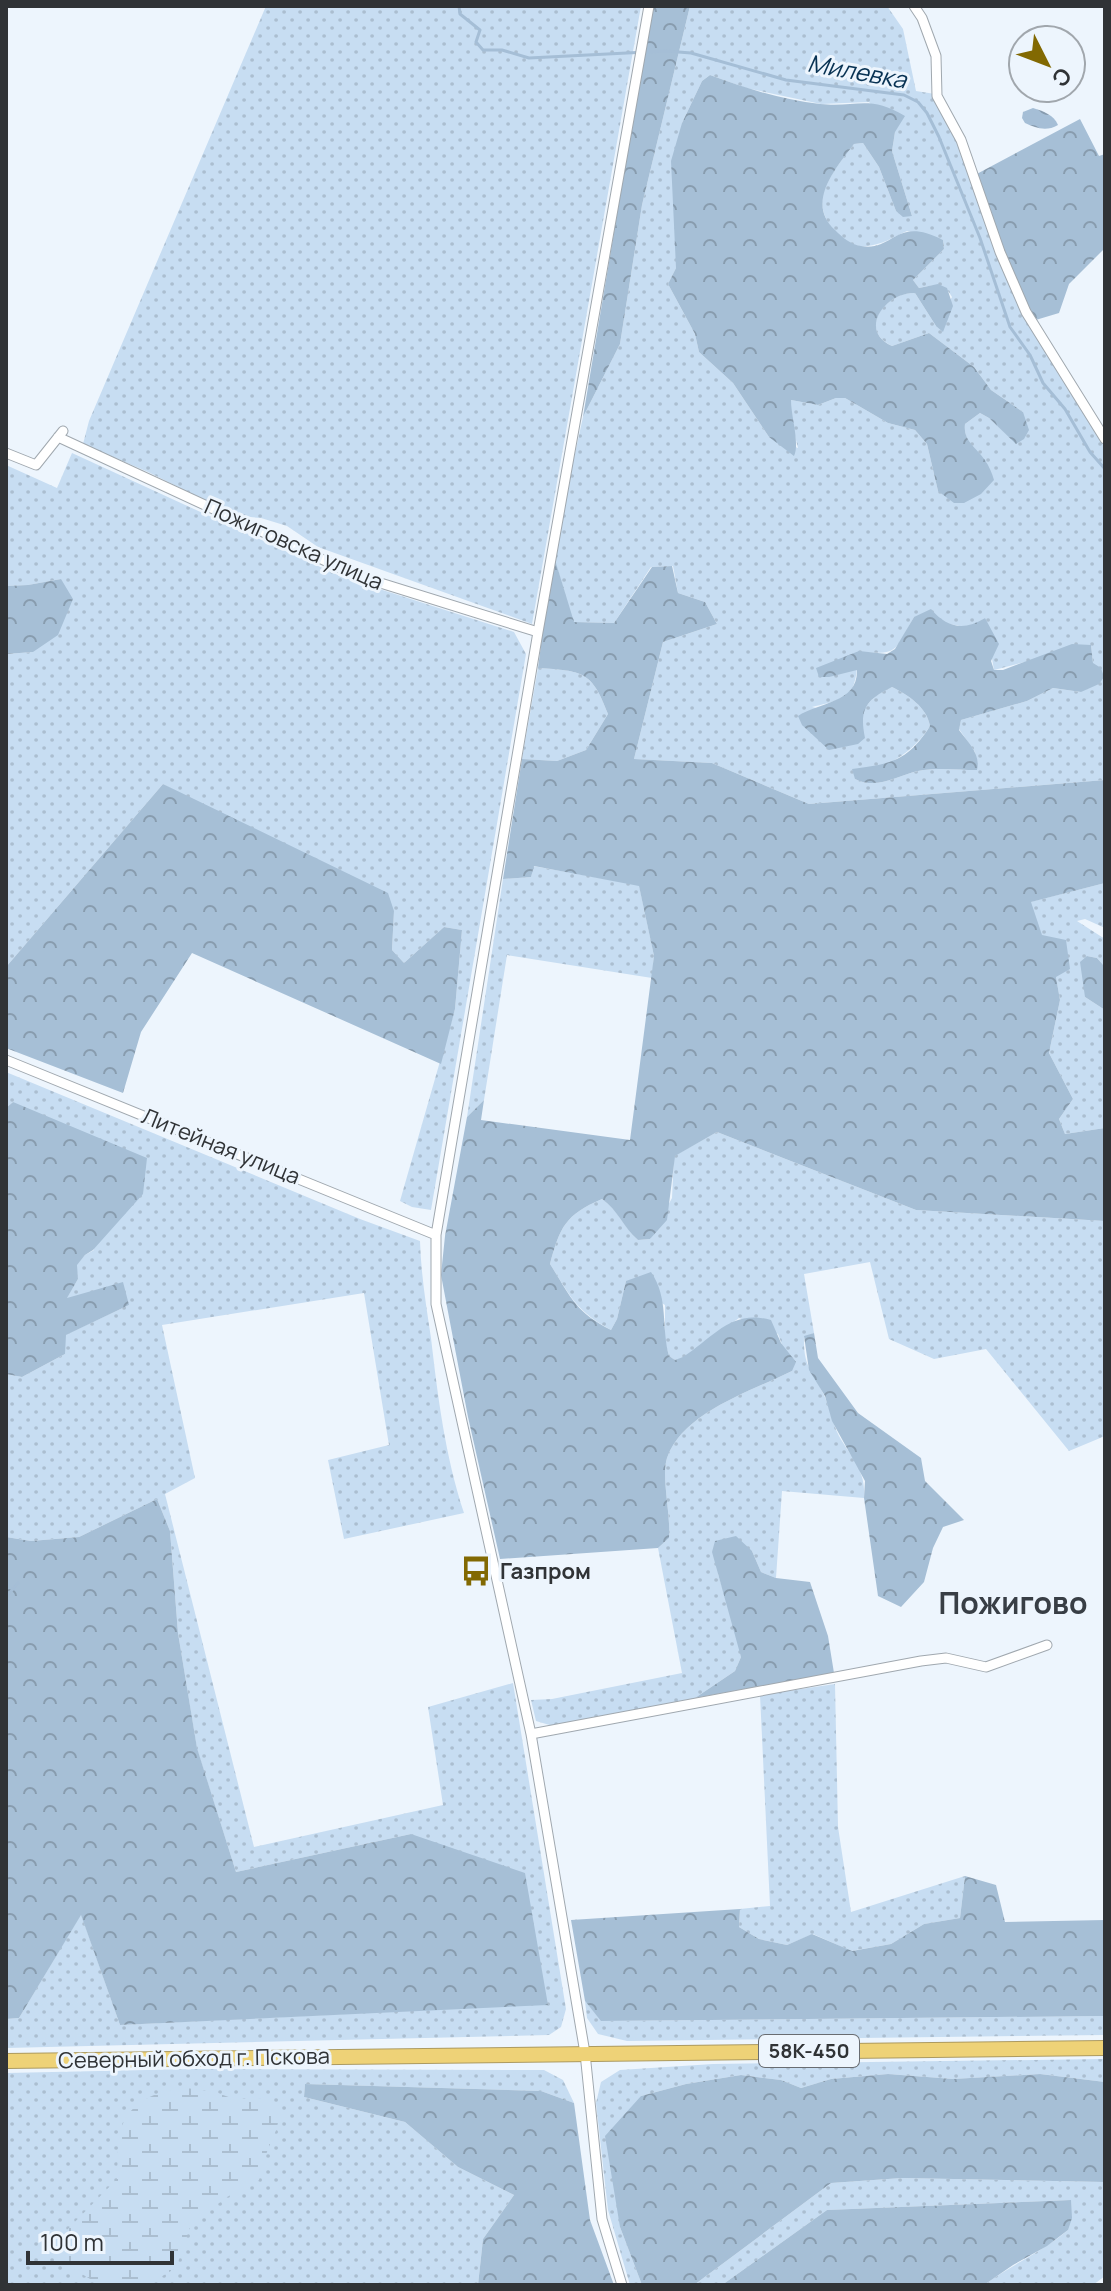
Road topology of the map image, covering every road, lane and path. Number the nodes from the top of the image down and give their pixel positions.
1 (649, 6) edge
2 (914, 6) edge
3 (1105, 439) edge
4 (6, 453) edge
5 (538, 632) junction
6 (6, 1060) edge
7 (436, 1235) junction
8 (1047, 1645) dead end
9 (531, 1734) junction
10 (1105, 2048) edge
11 (585, 2053) junction
12 (6, 2061) edge
13 (622, 2285) edge

1 - 5 street
2 - 3 street
4 - 5 street, Пожиговска улица
5 - 7 street
6 - 7 street, Литейная улица
7 - 9 street
8 - 9 street
9 - 11 street
10 - 11 highway, 58К-450
11 - 12 highway, Северный обход г. Пскова / 58К-450
11 - 13 street

